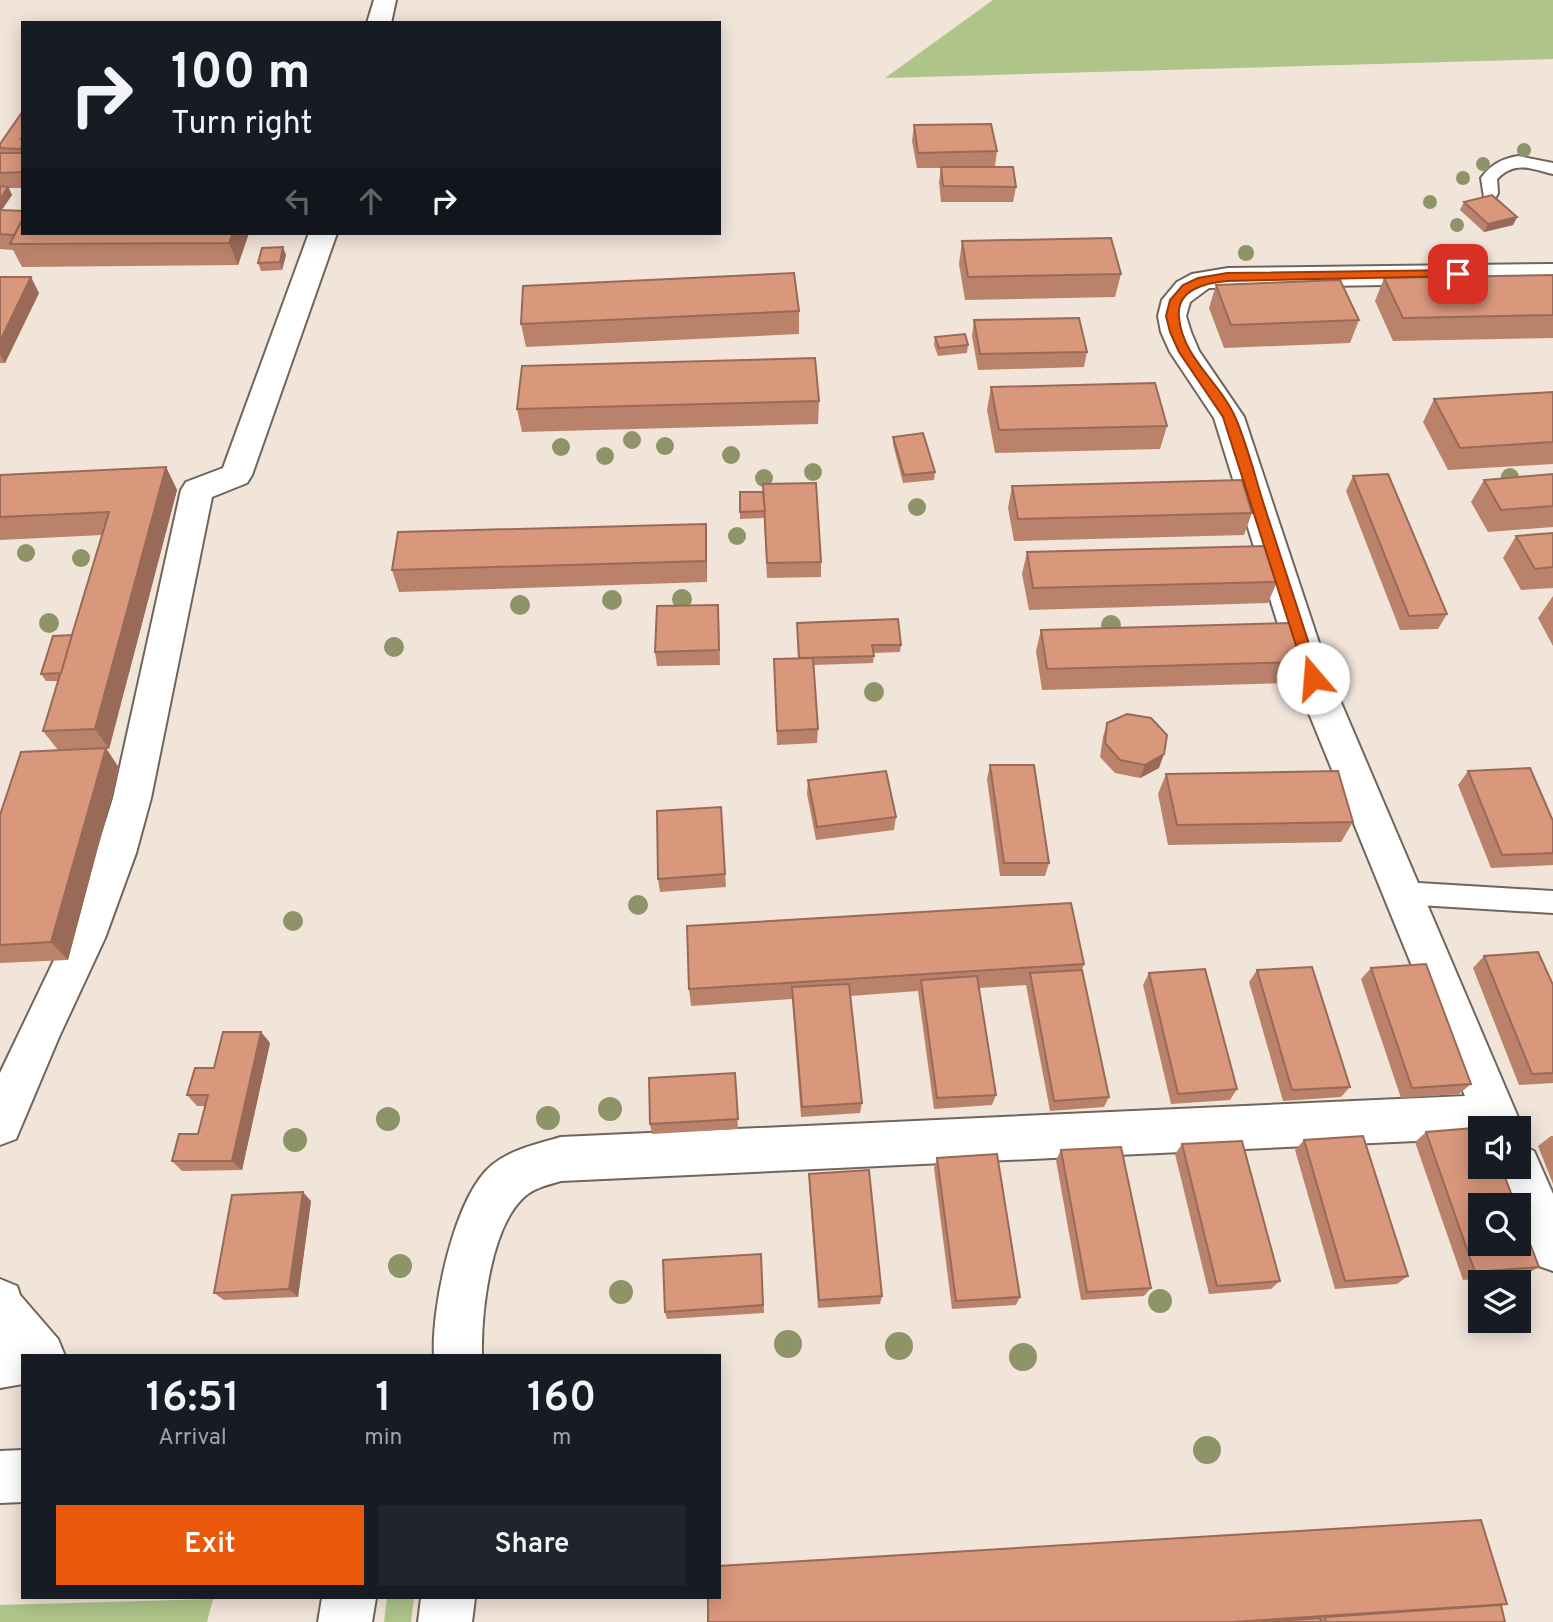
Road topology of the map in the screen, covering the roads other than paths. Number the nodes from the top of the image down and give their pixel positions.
1 (384, 0) edge
2 (379, 21) edge
3 (1553, 169) edge
4 (1490, 193) edge
5 (322, 235) edge
6 (1553, 273) edge
7 (1402, 893) junction
8 (1553, 902) edge
9 (1495, 1116) edge
10 (1468, 1123) edge
11 (0, 1124) edge
12 (1523, 1179) edge
13 (1553, 1248) edge
14 (0, 1303) edge
15 (457, 1347) edge
16 (25, 1354) edge
17 (21, 1476) edge
18 (0, 1477) edge
19 (349, 1599) edge
20 (448, 1599) edge
21 (345, 1622) edge
22 (445, 1622) edge

1 - 2 street
3 - 4 lane
5 - 11 street
6 - 7 street
7 - 8 lane
7 - 9 street
10 - 15 street
12 - 13 street
14 - 16 street
17 - 18 street
19 - 21 street
20 - 22 street

